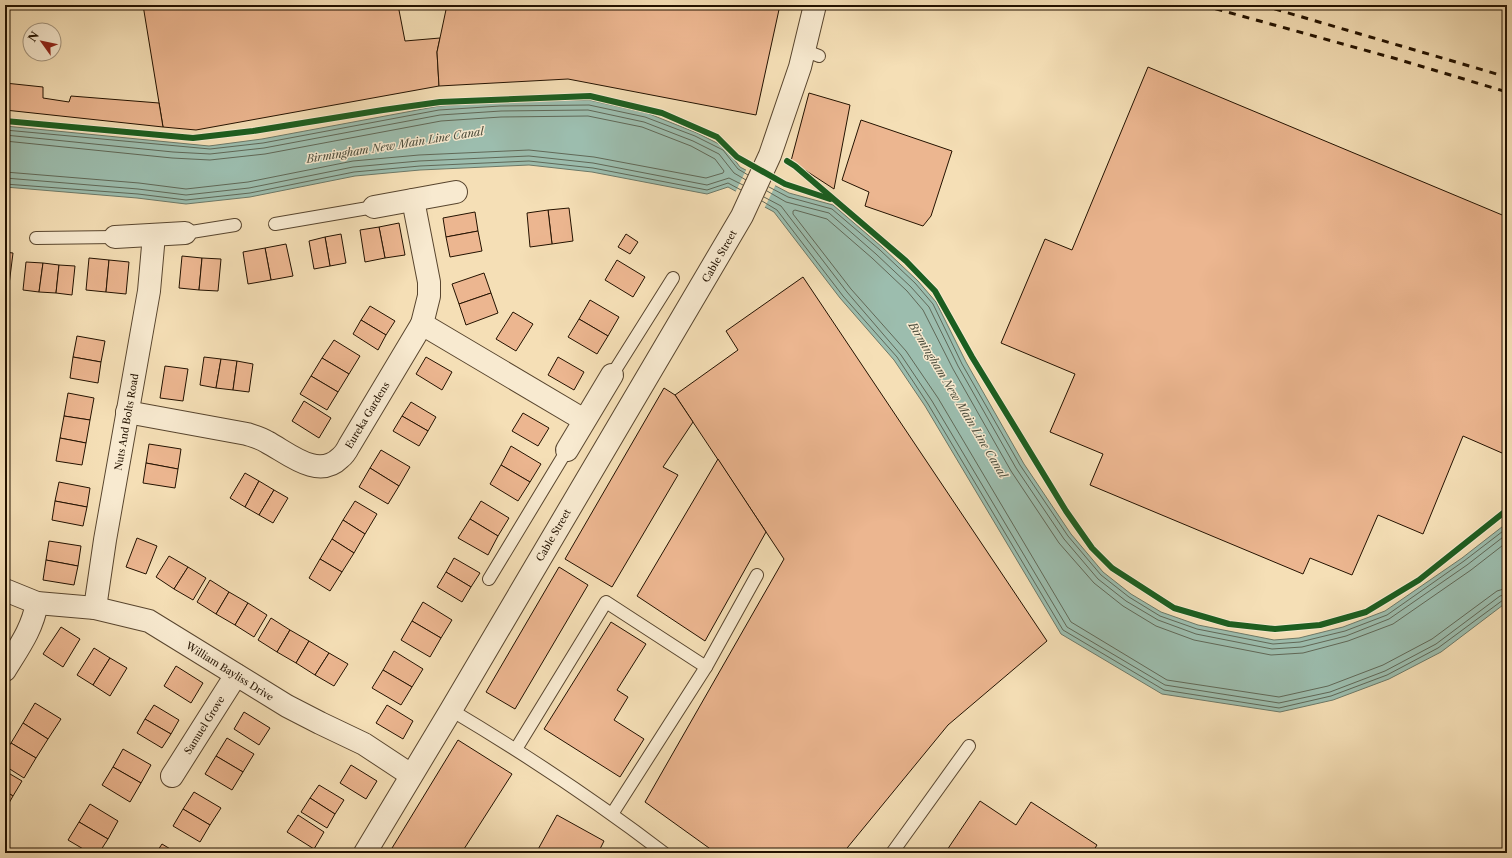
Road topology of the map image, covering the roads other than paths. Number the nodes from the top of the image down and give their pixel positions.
1 (815, 5) edge
2 (456, 192) dead end
3 (413, 200) junction
4 (374, 207) joint
5 (275, 224) dead end
6 (235, 225) dead end
7 (185, 233) joint
8 (154, 235) junction
9 (115, 237) joint
10 (36, 238) dead end
11 (673, 278) dead end
12 (422, 324) junction
13 (612, 375) joint
14 (127, 412) junction
15 (584, 420) junction
16 (567, 450) joint
17 (758, 575) dead end
18 (489, 579) dead end
19 (5, 590) edge
20 (37, 603) junction
21 (95, 608) junction
22 (706, 667) junction
23 (5, 670) edge
24 (236, 675) junction
25 (451, 710) junction
26 (969, 746) dead end
27 (516, 749) junction
28 (411, 775) junction
29 (172, 776) dead end
30 (612, 814) junction
31 (365, 853) edge
32 (664, 853) edge
33 (892, 853) edge

1 - 25 street, Cable Street
2 - 3 street
3 - 4 street
3 - 12 street, Eureka Gardens
4 - 5 lane
6 - 7 lane
7 - 8 street
8 - 9 street
8 - 14 street, Nuts And Bolts Road
9 - 10 lane
11 - 13 lane
12 - 14 street, Eureka Gardens
12 - 15 street
13 - 15 street
14 - 21 street, Nuts And Bolts Road
15 - 16 street
16 - 18 lane
17 - 22 lane
19 - 20 street, William Bayliss Drive
20 - 21 street, William Bayliss Drive
20 - 23 street
21 - 24 street, William Bayliss Drive
22 - 27 lane
22 - 30 lane
24 - 28 street, William Bayliss Drive
24 - 29 street, Samuel Grove
25 - 27 lane
25 - 28 street, Cable Street
26 - 33 lane
27 - 30 lane
28 - 31 street, Cable Street
30 - 32 lane

